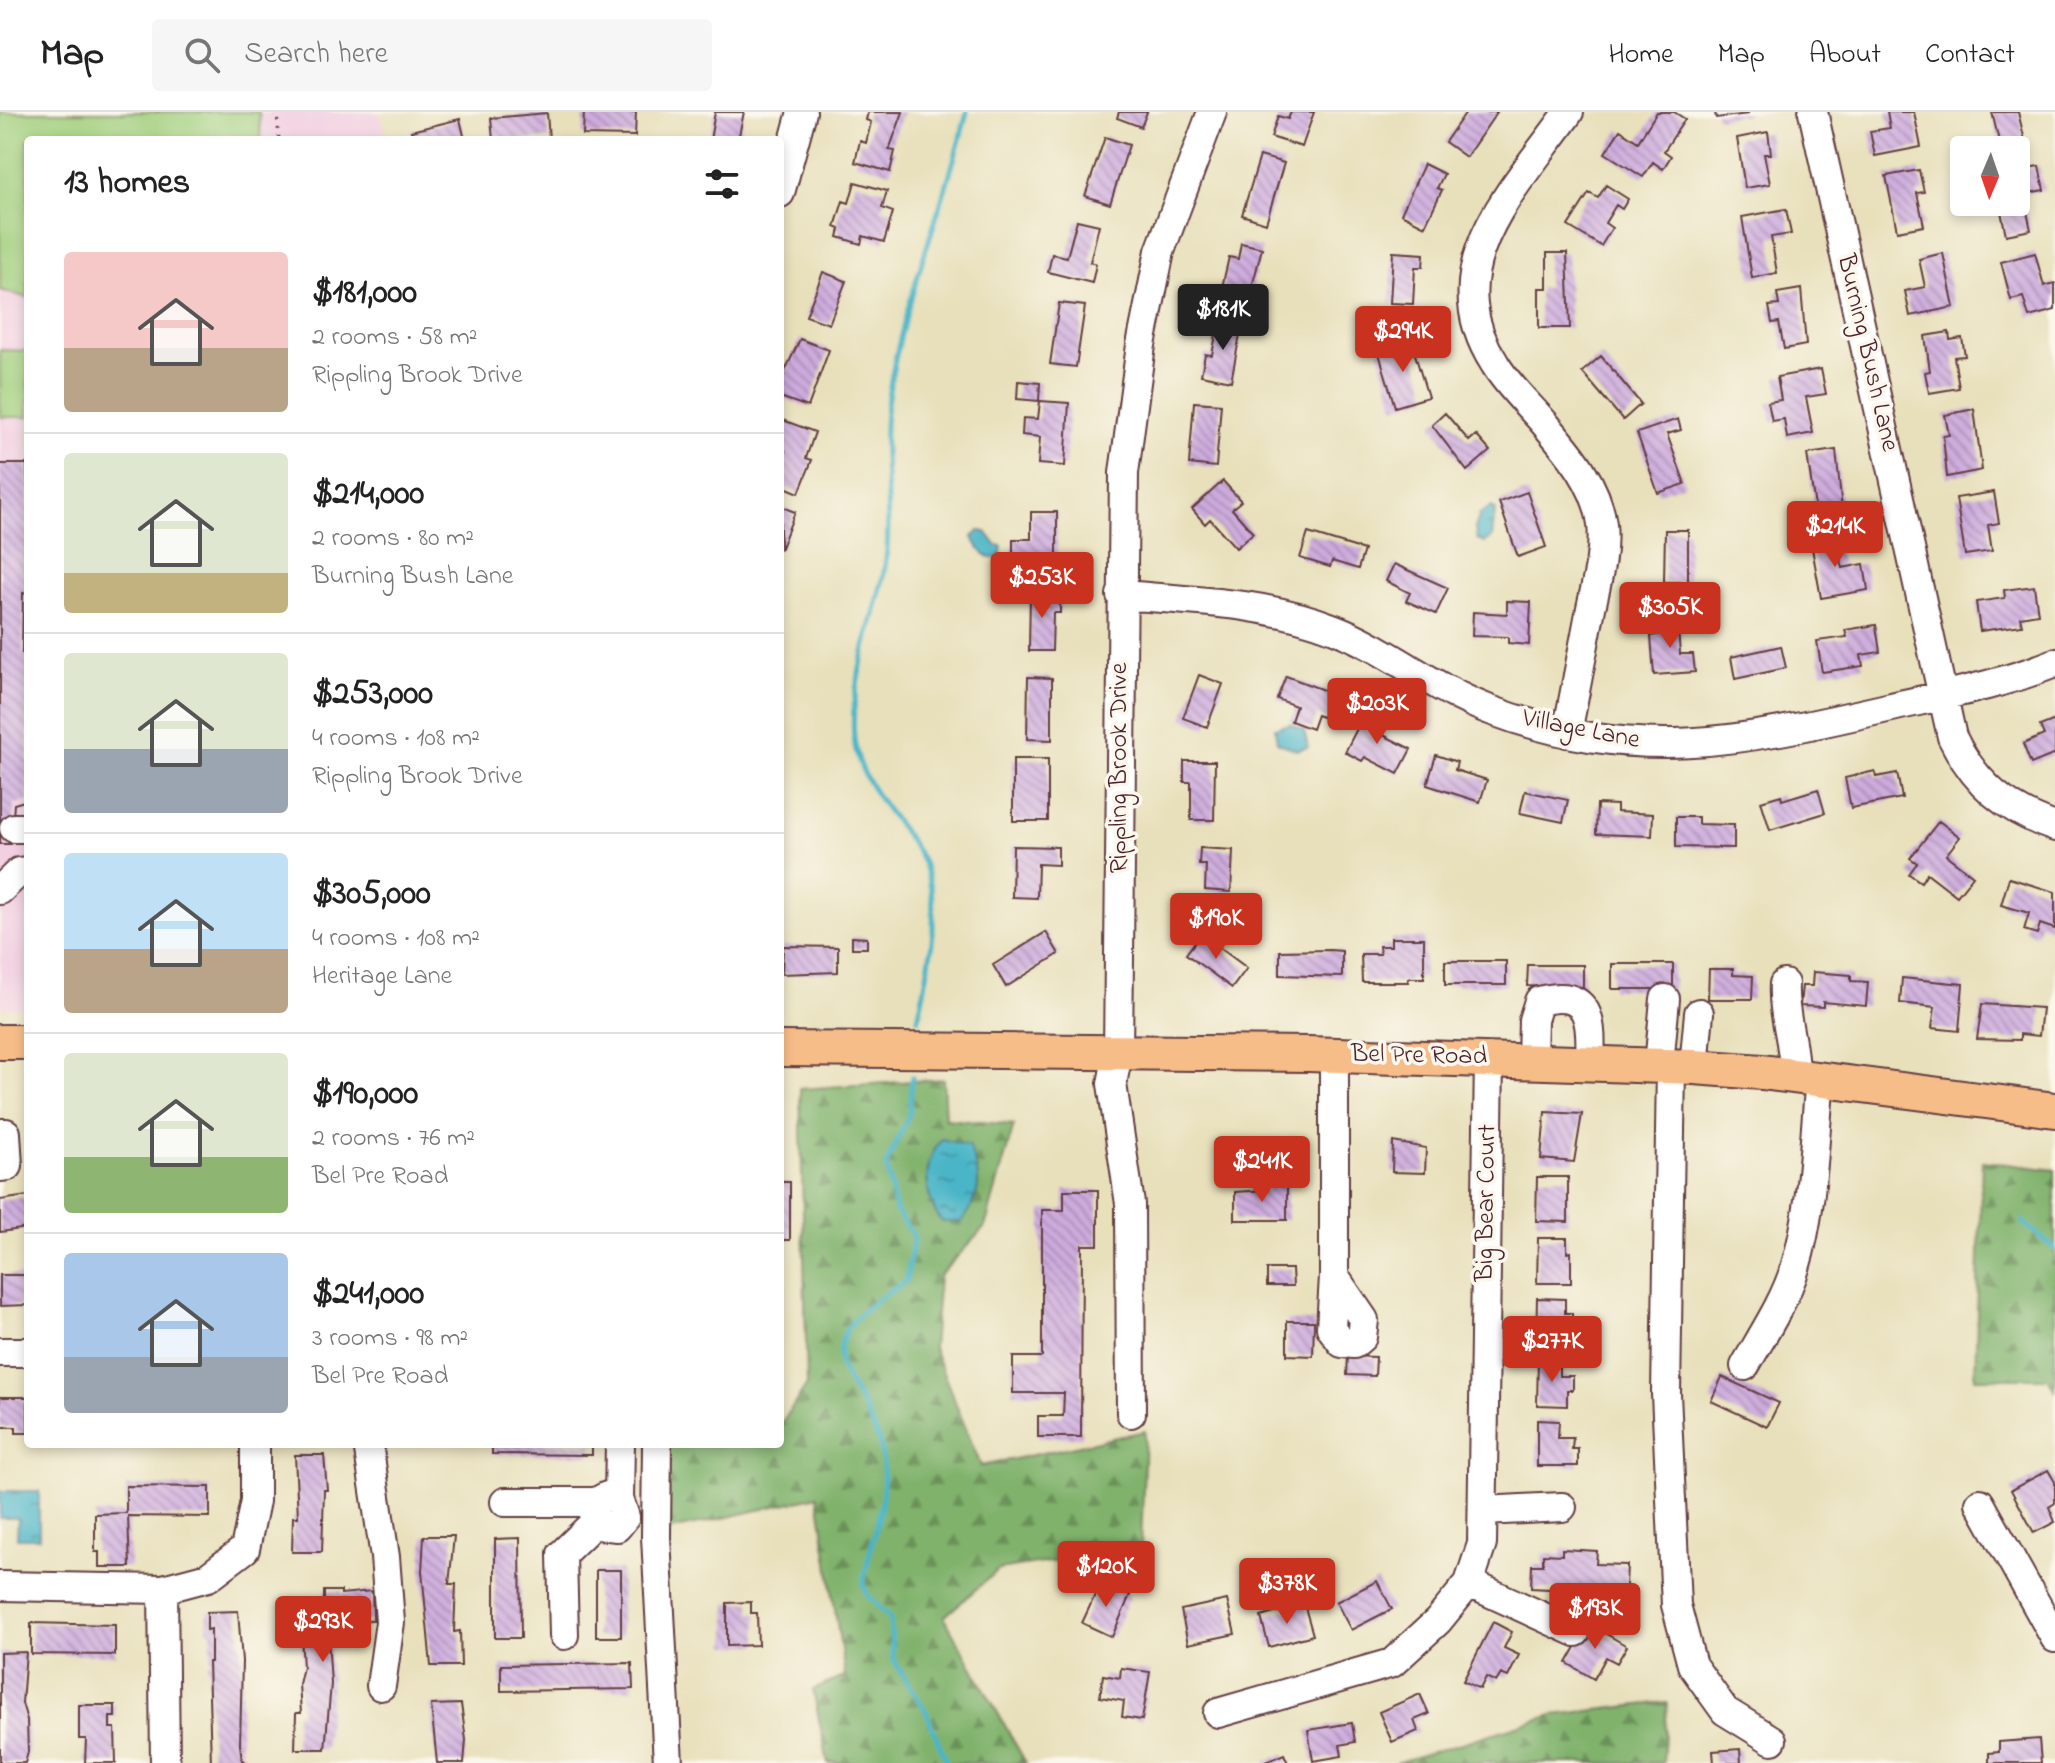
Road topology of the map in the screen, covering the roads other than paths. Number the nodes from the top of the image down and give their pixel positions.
1 (802, 112) edge
2 (1212, 112) edge
3 (1569, 112) edge
4 (1813, 112) edge
5 (784, 178) edge
6 (1121, 595) junction
7 (2055, 663) edge
8 (1943, 696) junction
9 (1567, 733) junction
10 (2055, 827) edge
11 (24, 871) edge
12 (0, 890) edge
13 (1784, 984) dead end
14 (1665, 999) dead end
15 (1699, 1013) dead end
16 (0, 1042) edge
17 (24, 1042) edge
18 (784, 1049) edge
19 (1118, 1053) junction
20 (1334, 1054) junction
21 (1489, 1058) junction
22 (1532, 1060) junction
23 (1590, 1063) junction
24 (1675, 1067) junction
25 (1807, 1078) junction
26 (2055, 1110) edge
27 (0, 1133) edge
28 (0, 1167) edge
29 (1334, 1276) dead end
30 (1745, 1366) dead end
31 (1131, 1413) dead end
32 (255, 1448) edge
33 (369, 1448) edge
34 (619, 1448) edge
35 (657, 1448) edge
36 (505, 1502) dead end
37 (1980, 1503) dead end
38 (1562, 1507) dead end
39 (604, 1508) junction
40 (1483, 1511) junction
41 (1469, 1583) junction
42 (0, 1586) edge
43 (163, 1589) junction
44 (1576, 1632) dead end
45 (564, 1635) dead end
46 (2055, 1638) edge
47 (381, 1686) dead end
48 (1218, 1713) dead end
49 (1772, 1740) dead end
50 (165, 1763) edge
51 (668, 1763) edge

1 - 5 street
2 - 6 street, Rippling Brook Drive
3 - 9 street
4 - 8 street, Burning Bush Lane
6 - 9 street, Village Lane
6 - 19 street, Rippling Brook Drive
7 - 8 street, Village Lane
8 - 9 street, Village Lane
8 - 10 street, Burning Bush Lane
11 - 12 street
13 - 25 street
14 - 24 street
15 - 24 street
16 - 17 main road
18 - 19 main road, Bel Pre Road
19 - 20 main road, Bel Pre Road
19 - 31 street, Rippling Brook Drive
20 - 21 main road, Bel Pre Road
20 - 29 street
21 - 22 main road, Bel Pre Road
21 - 40 street, Big Bear Court
22 - 23 main road, Bel Pre Road
22 - 23 street
23 - 24 main road, Bel Pre Road
24 - 25 main road, Bel Pre Road
24 - 49 street
25 - 26 main road, Bel Pre Road
25 - 30 street
27 - 28 street
32 - 43 street
33 - 47 street
34 - 39 street
35 - 51 street
36 - 39 street
37 - 46 street
38 - 40 street
39 - 45 street
40 - 41 street, Big Bear Court
41 - 44 street
41 - 48 street, Big Bear Court
42 - 43 street
43 - 50 street

